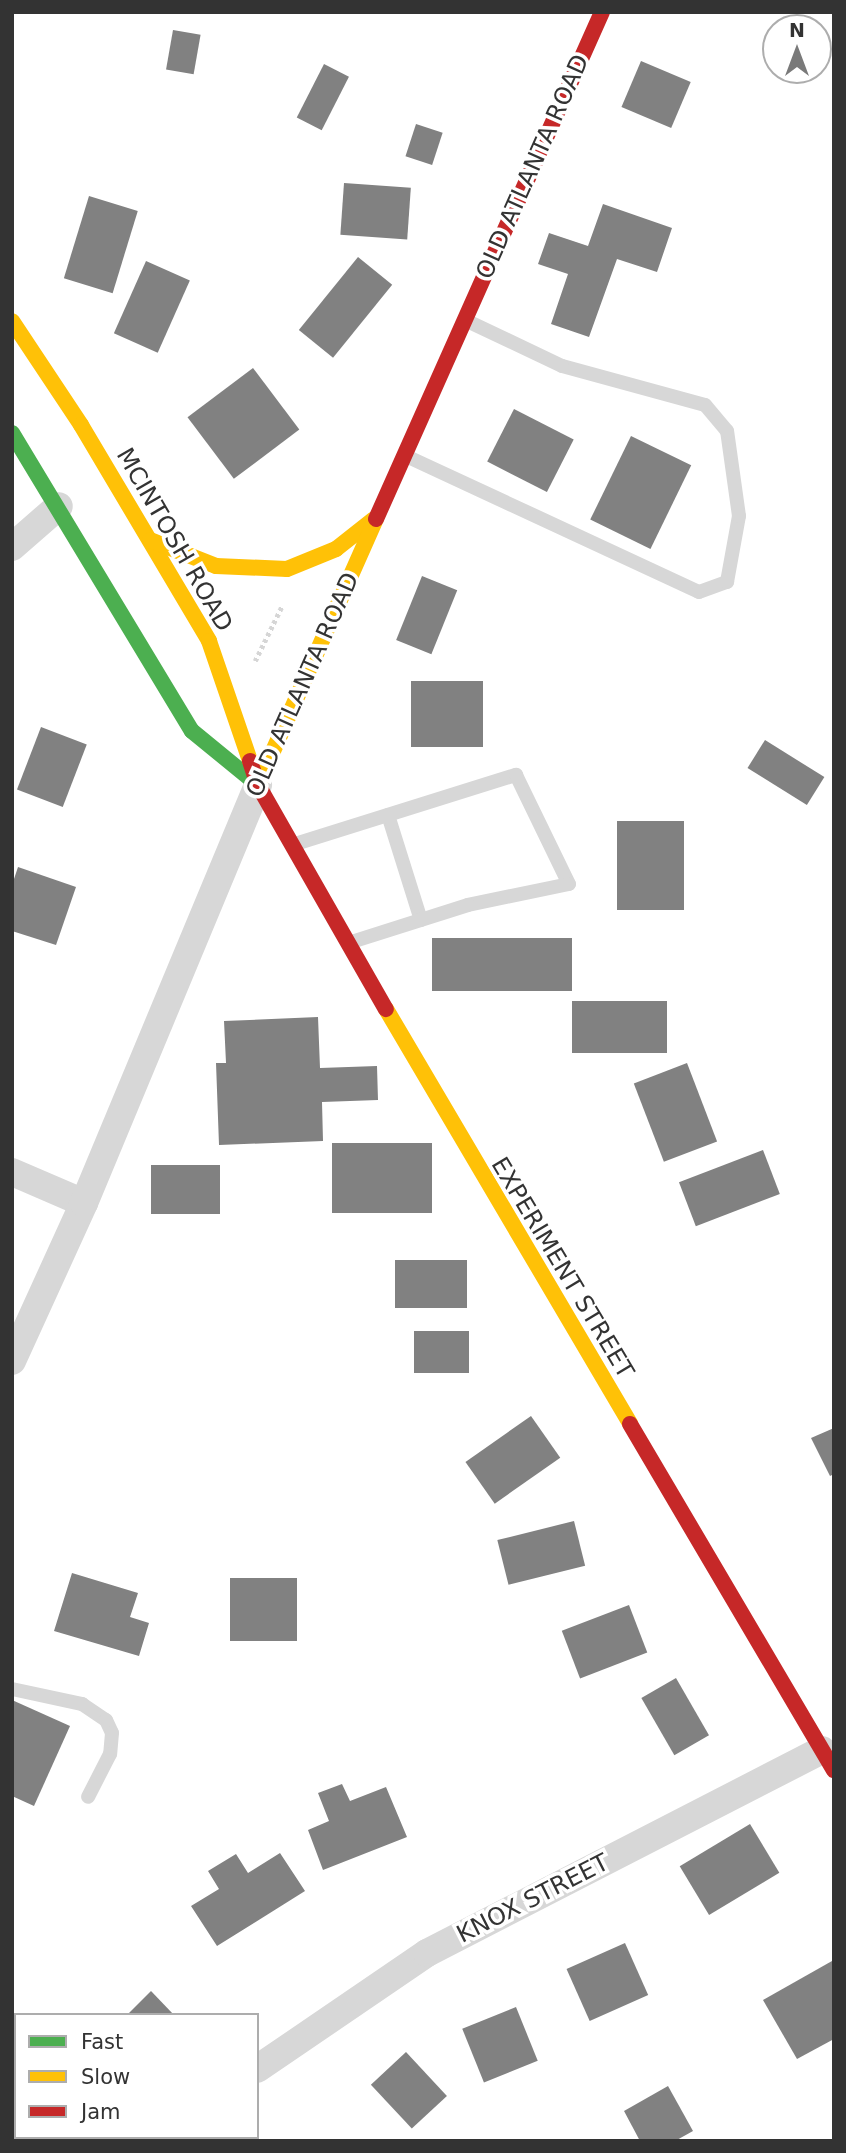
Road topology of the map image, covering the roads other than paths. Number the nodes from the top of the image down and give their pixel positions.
1 (602, 12) edge
2 (465, 320) junction
3 (12, 321) edge
4 (12, 433) edge
5 (405, 455) junction
6 (59, 506) junction
7 (378, 515) junction
8 (150, 540) junction
9 (12, 547) edge
10 (258, 785) junction
11 (388, 815) junction
12 (291, 845) junction
13 (421, 920) junction
14 (347, 944) junction
15 (12, 1172) edge
16 (84, 1203) junction
17 (12, 1362) edge
18 (12, 1689) edge
19 (828, 1760) edge
20 (88, 1797) dead end
21 (259, 2068) edge

1 - 2 main road, OLD ATLANTA ROAD
2 - 5 main road, OLD ATLANTA ROAD
2 - 5 lane
3 - 8 main road, MCINTOSH ROAD
4 - 6 main road
5 - 7 main road, OLD ATLANTA ROAD
6 - 9 street
6 - 10 main road
7 - 8 main road
7 - 10 main road, OLD ATLANTA ROAD
8 - 10 main road, MCINTOSH ROAD
10 - 12 main road, EXPERIMENT STREET
10 - 16 street, OLD ATLANTA ROAD
11 - 12 lane
11 - 13 lane
11 - 13 lane
12 - 14 main road, EXPERIMENT STREET
13 - 14 lane
14 - 19 main road, EXPERIMENT STREET
15 - 16 street
16 - 17 street, OLD ATLANTA ROAD
18 - 20 lane
19 - 21 street, KNOX STREET

